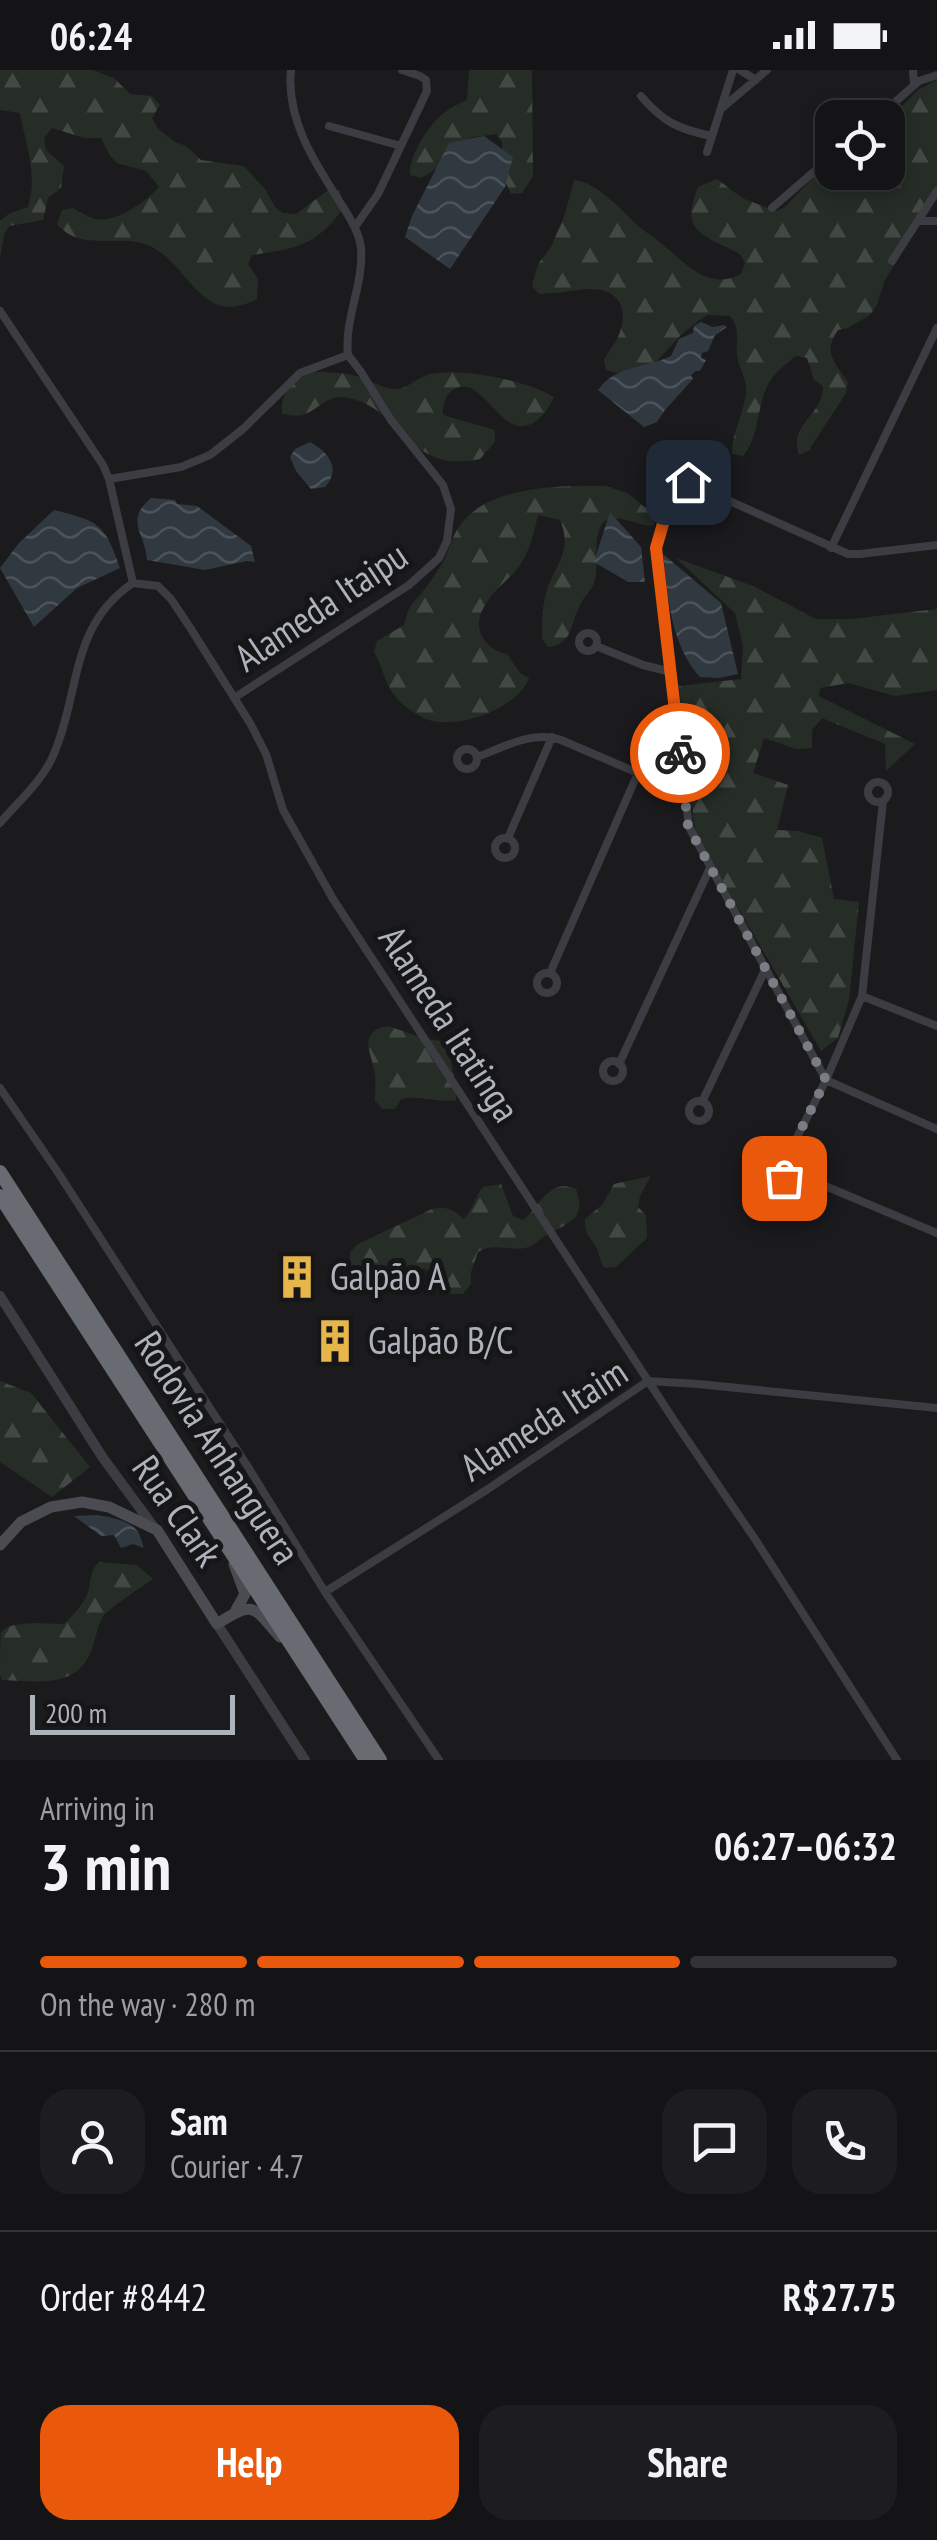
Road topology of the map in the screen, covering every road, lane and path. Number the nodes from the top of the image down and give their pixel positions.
1 (291, 70) edge
2 (402, 70) edge
3 (737, 70) edge
4 (767, 70) edge
5 (914, 70) edge
6 (937, 75) edge
7 (756, 80) junction
8 (914, 85) junction
9 (641, 96) dead end
10 (898, 100) edge
11 (721, 109) junction
12 (329, 126) dead end
13 (711, 136) junction
14 (401, 146) junction
15 (707, 152) dead end
16 (815, 171) edge
17 (937, 191) edge
18 (772, 208) dead end
19 (937, 220) edge
20 (918, 221) junction
21 (355, 227) junction
22 (892, 260) dead end
23 (0, 311) edge
24 (937, 328) edge
25 (348, 356) junction
26 (109, 480) junction
27 (937, 545) edge
28 (831, 548) junction
29 (133, 582) junction
30 (596, 646) dead end
31 (671, 672) junction
32 (234, 698) junction
33 (552, 737) junction
34 (477, 757) dead end
35 (638, 773) junction
36 (684, 788) junction
37 (883, 801) dead end
38 (0, 823) edge
39 (508, 838) dead end
40 (710, 868) junction
41 (765, 970) junction
42 (550, 973) dead end
43 (862, 996) junction
44 (937, 1026) edge
45 (619, 1064) dead end
46 (826, 1080) junction
47 (0, 1088) edge
48 (702, 1102) dead end
49 (937, 1128) edge
50 (786, 1159) junction
51 (0, 1172) edge
52 (792, 1172) junction
53 (0, 1196) edge
54 (937, 1233) edge
55 (0, 1296) edge
56 (648, 1381) junction
57 (937, 1408) edge
58 (157, 1530) junction
59 (0, 1544) edge
60 (227, 1546) junction
61 (325, 1592) junction
62 (232, 1614) junction
63 (217, 1624) junction
64 (304, 1663) junction
65 (305, 1760) edge
66 (366, 1760) edge
67 (380, 1760) edge
68 (440, 1760) edge
69 (897, 1760) edge

1 - 21 street
2 - 14 street
3 - 7 street
3 - 11 street
4 - 7 street
5 - 8 street
6 - 8 street
7 - 11 street
8 - 10 street
9 - 13 street
11 - 13 street
12 - 14 street
13 - 15 street
14 - 21 street
16 - 18 street
17 - 20 street
19 - 20 street
20 - 22 street
21 - 25 street
23 - 26 street
24 - 28 street
25 - 26 street
25 - 32 street, Alameda Itaipu
26 - 29 street
27 - 28 street
28 - 31 street
29 - 32 street, Alameda Itatinga
29 - 38 street
30 - 31 street
31 - 36 street
32 - 56 street, Alameda Itatinga
33 - 34 street
33 - 35 street
33 - 39 street
35 - 36 street
35 - 42 street
36 - 40 street
37 - 43 street
40 - 41 street
40 - 45 street
41 - 46 street
41 - 48 street
43 - 44 street
43 - 46 street
46 - 49 street
46 - 50 street
47 - 61 street
50 - 52 street
50 - 52 street
51 - 67 highway, Rodovia Anhanguera
52 - 54 street
53 - 60 highway, Rodovia Anhanguera
55 - 58 street, Rua Clark
56 - 57 street, Alameda Itaim
56 - 61 street, Alameda Itaim
56 - 69 street, Alameda Itatinga
58 - 59 main road
58 - 63 main road, Rua Clark
60 - 62 main road
60 - 64 highway, Rodovia Anhanguera
61 - 68 street
62 - 63 main road
62 - 64 main road
63 - 65 street, Rua Clark
64 - 66 highway, Rodovia Anhanguera

